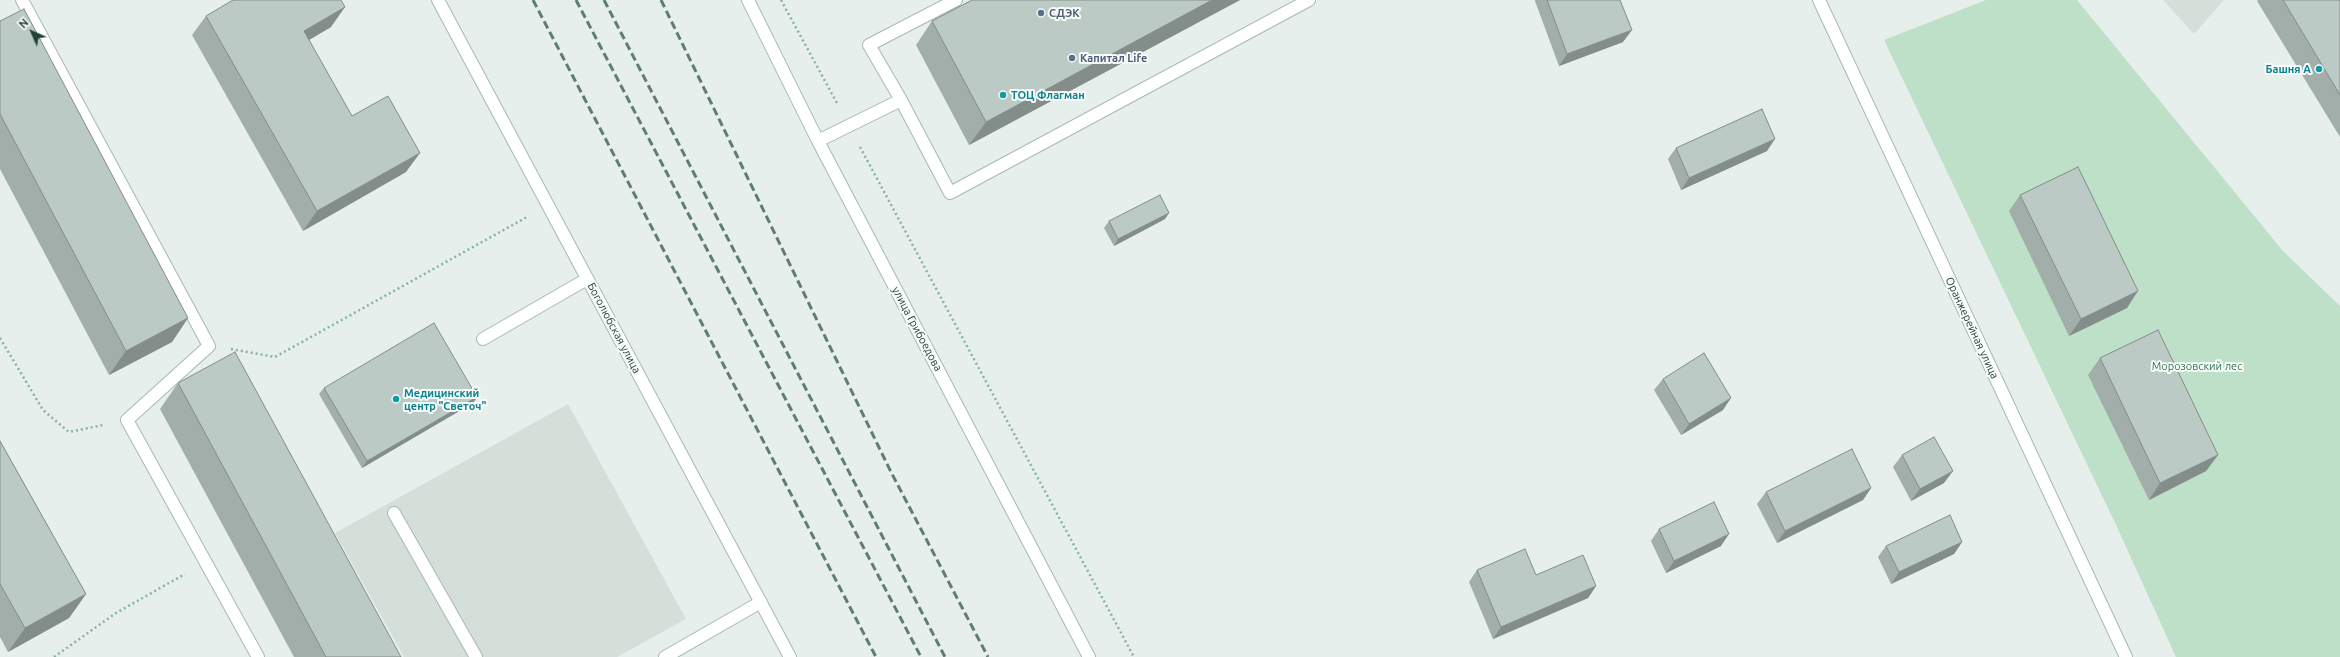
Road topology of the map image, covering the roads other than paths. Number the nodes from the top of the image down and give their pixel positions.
1 (22, 0) edge
2 (438, 0) edge
3 (748, 0) edge
4 (956, 0) edge
5 (1309, 0) edge
6 (1819, 0) edge
7 (901, 100) junction
8 (818, 141) junction
9 (588, 279) junction
10 (483, 339) dead end
11 (394, 513) dead end
12 (761, 602) junction
13 (258, 657) edge
14 (476, 657) edge
15 (665, 657) edge
16 (790, 657) edge
17 (1089, 657) edge
18 (2126, 657) edge

1 - 13 street
2 - 9 street, Боголюбская улица
3 - 8 street, улица Грибоедова
4 - 7 street
5 - 7 street
6 - 18 street, Оранжерейная улица
7 - 8 street
8 - 17 street, улица Грибоедова
9 - 10 street
9 - 12 street, Боголюбская улица
11 - 14 street
12 - 15 street
12 - 16 street, Боголюбская улица

